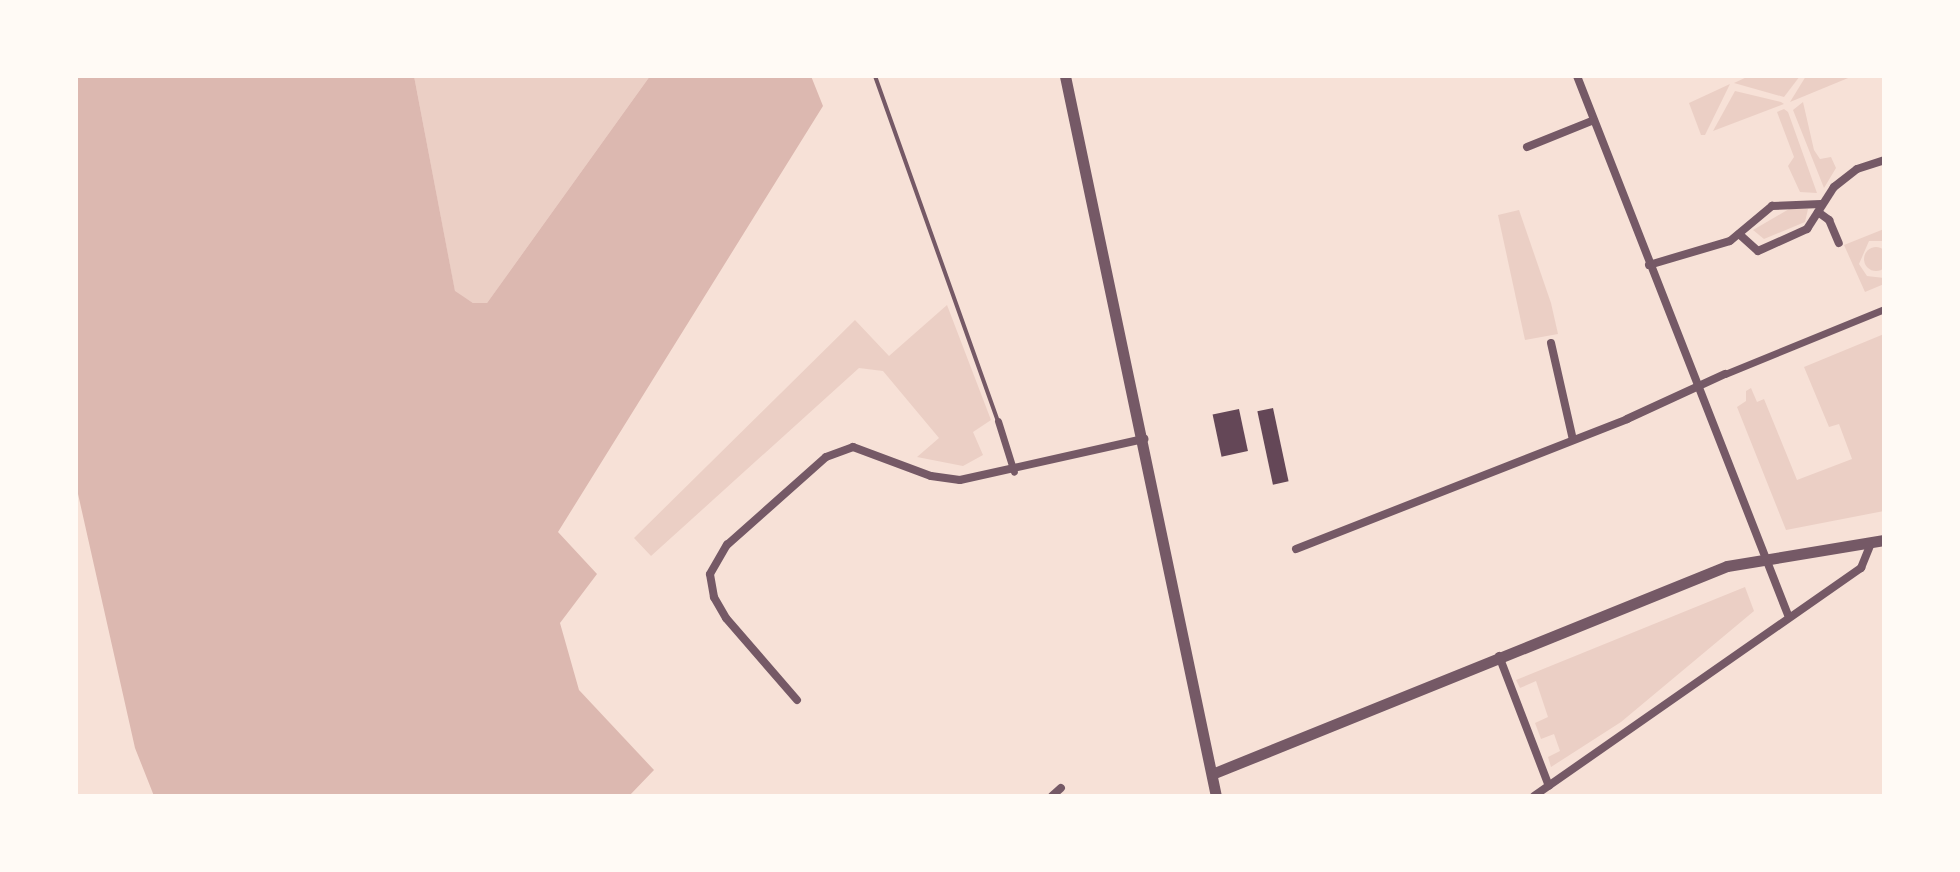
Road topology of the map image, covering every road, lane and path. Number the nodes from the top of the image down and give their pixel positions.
1 (875, 76) edge
2 (1065, 76) edge
3 (1577, 76) edge
4 (1594, 120) junction
5 (1527, 147) dead end
6 (1884, 160) edge
7 (1819, 208) junction
8 (1739, 234) junction
9 (1839, 243) dead end
10 (1649, 265) junction
11 (1884, 309) edge
12 (1551, 343) dead end
13 (1725, 374) joint
14 (1697, 388) junction
15 (998, 421) joint
16 (1145, 439) junction
17 (1573, 440) junction
18 (1014, 472) junction
19 (1884, 540) edge
20 (1871, 543) junction
21 (1296, 549) dead end
22 (1766, 557) junction
23 (1788, 615) junction
24 (1499, 656) junction
25 (797, 700) dead end
26 (1212, 774) junction
27 (1549, 786) junction
28 (1061, 788) dead end
29 (1052, 796) edge
30 (1216, 796) edge
31 (1534, 796) edge

1 - 15 lane
2 - 16 street
3 - 4 street
4 - 5 street
4 - 10 street
6 - 7 street
7 - 8 street
7 - 8 street
7 - 9 street
8 - 10 street
10 - 14 street
11 - 13 street
12 - 17 street
13 - 14 street
14 - 17 street
14 - 22 street
15 - 18 street
16 - 18 street
16 - 26 street
17 - 21 street
18 - 25 street
19 - 20 street
20 - 22 street
20 - 23 street
22 - 23 street
22 - 24 street
23 - 27 street
24 - 26 street
24 - 27 street
26 - 30 street
27 - 31 street
28 - 29 street

